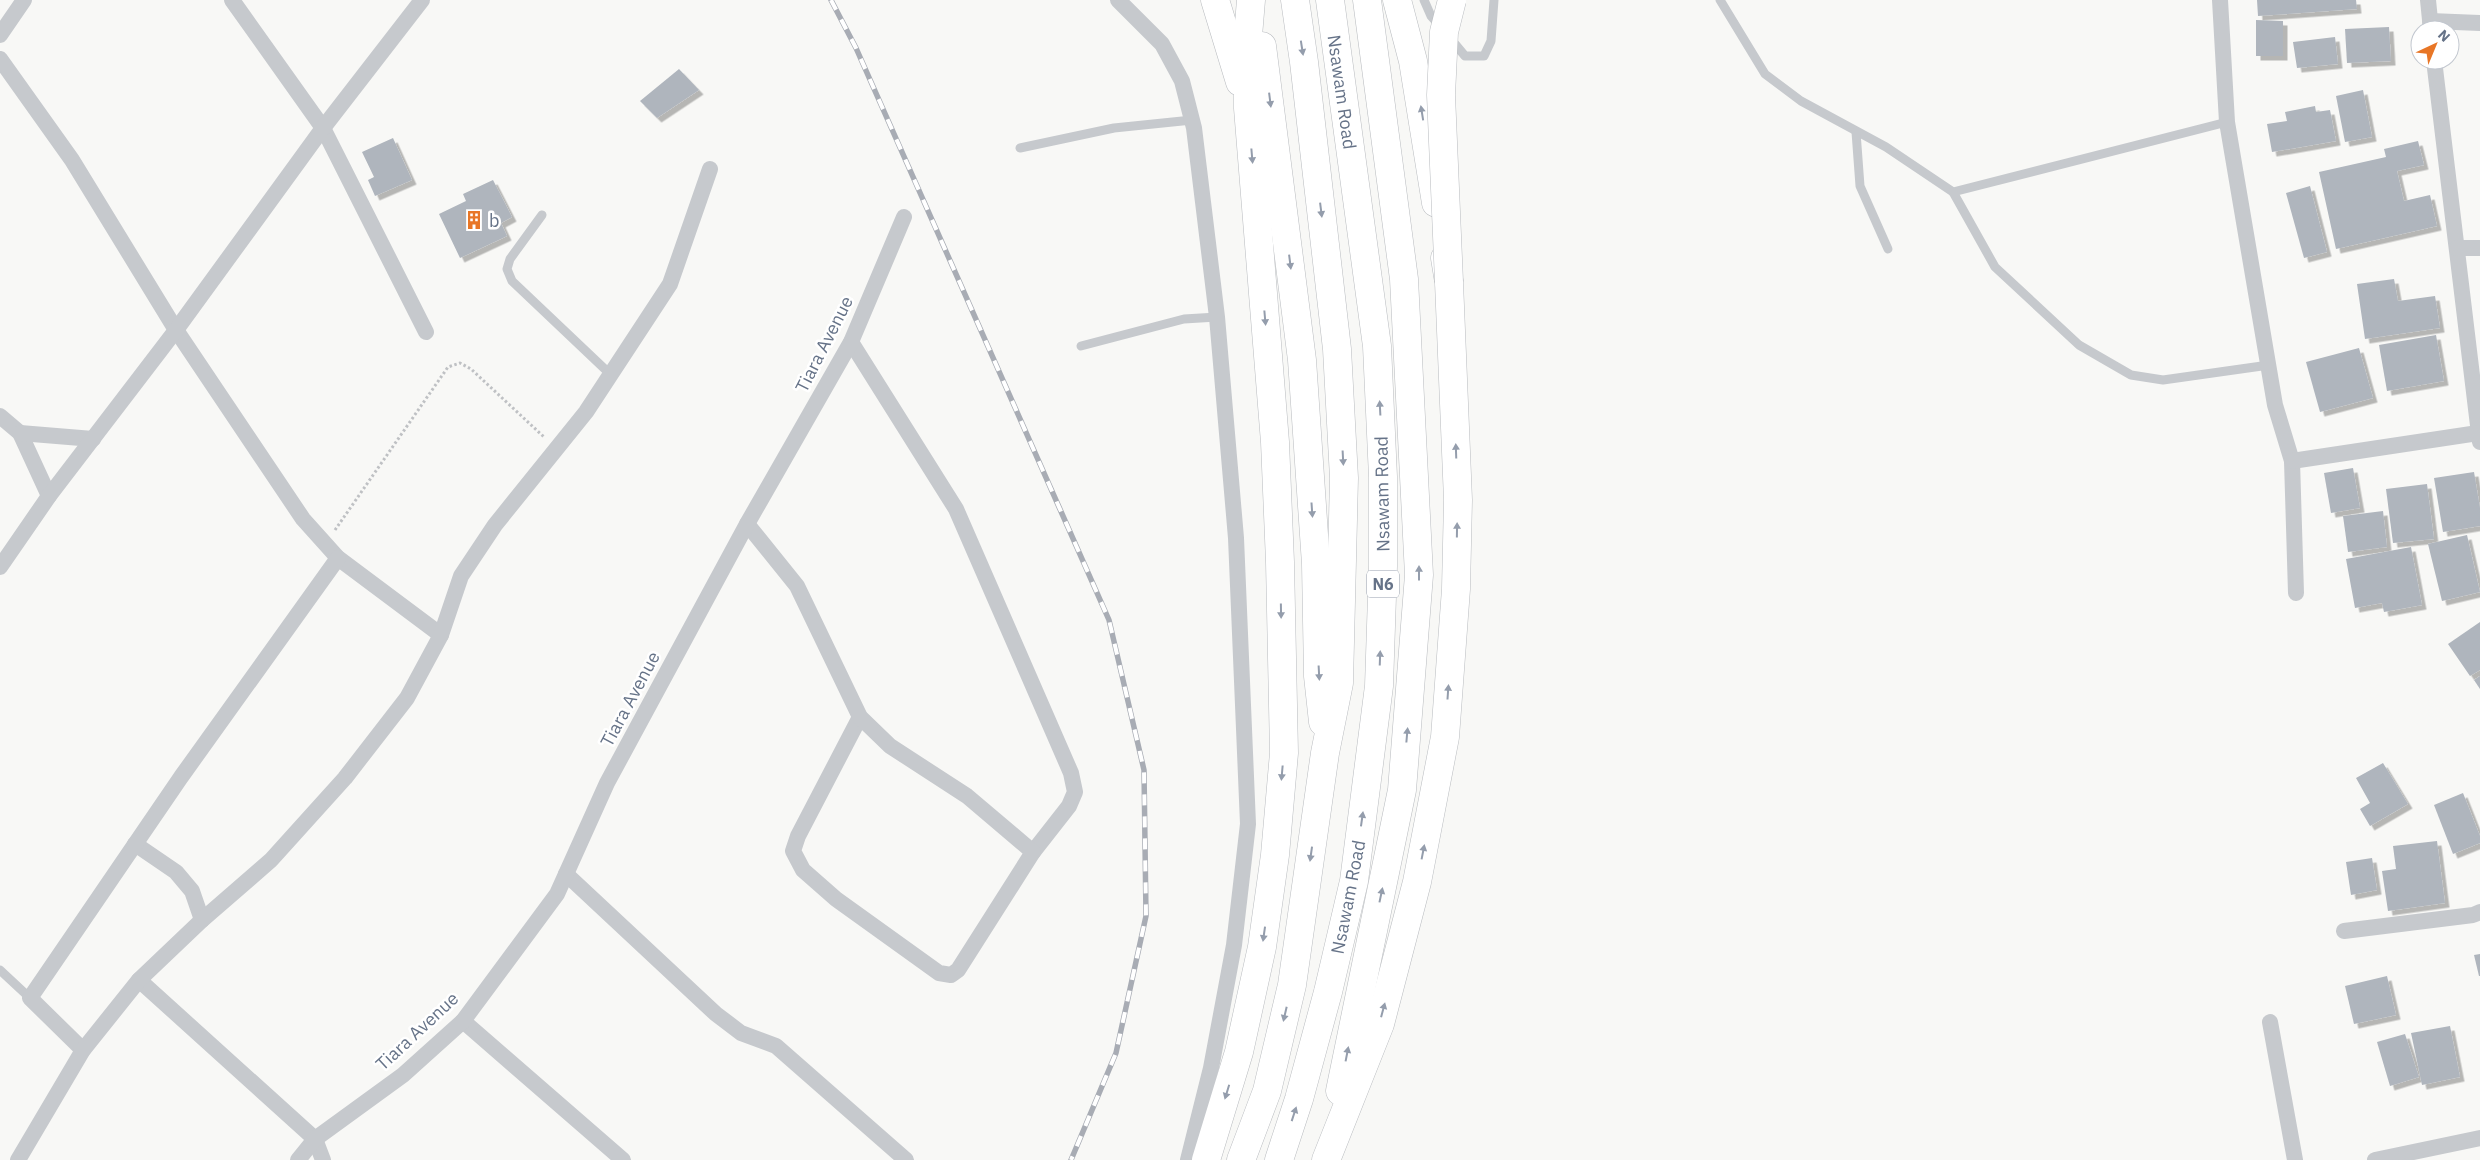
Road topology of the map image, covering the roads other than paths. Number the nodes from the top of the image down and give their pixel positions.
1 (24, 0) edge
2 (232, 0) edge
3 (422, 0) edge
4 (1118, 0) edge
5 (1215, 0) edge
6 (1250, 0) edge
7 (1256, 0) edge
8 (1295, 0) edge
9 (1330, 0) edge
10 (1367, 0) edge
11 (1397, 0) edge
12 (1424, 0) edge
13 (1452, 0) edge
14 (1494, 0) edge
15 (1720, 0) edge
16 (2220, 0) edge
17 (2428, 0) edge
18 (2430, 20) edge
19 (2480, 22) edge
20 (2460, 24) edge
21 (0, 35) edge
22 (0, 59) edge
23 (2435, 70) edge
24 (1248, 108) junction
25 (1192, 120) junction
26 (2227, 122) junction
27 (323, 128) junction
28 (1856, 132) junction
29 (1020, 148) dead end
30 (710, 168) dead end
31 (1953, 192) junction
32 (542, 215) dead end
33 (904, 217) dead end
34 (2457, 248) junction
35 (2480, 248) edge
36 (1888, 249) dead end
37 (1449, 282) junction
38 (1217, 317) junction
39 (176, 330) junction
40 (426, 332) dead end
41 (850, 342) junction
42 (1081, 346) dead end
43 (2269, 365) junction
44 (609, 373) junction
45 (0, 416) edge
46 (20, 433) junction
47 (2479, 438) edge
48 (93, 439) junction
49 (2292, 461) junction
50 (49, 496) junction
51 (747, 524) junction
52 (338, 558) junction
53 (0, 567) edge
54 (2296, 593) dead end
55 (441, 635) junction
56 (860, 717) junction
57 (1325, 753) junction
58 (135, 844) junction
59 (1034, 852) junction
60 (566, 874) junction
61 (2480, 912) edge
62 (202, 920) junction
63 (2344, 932) dead end
64 (0, 970) edge
65 (139, 980) junction
66 (30, 998) junction
67 (463, 1021) junction
68 (2270, 1022) dead end
69 (83, 1050) junction
70 (2480, 1138) edge
71 (315, 1139) junction
72 (1327, 1157) edge
73 (18, 1160) edge
74 (298, 1160) edge
75 (323, 1160) edge
76 (623, 1160) edge
77 (906, 1160) edge
78 (1188, 1160) edge
79 (1206, 1160) edge
80 (1241, 1160) edge
81 (1279, 1160) edge
82 (2295, 1160) edge
83 (2375, 1160) edge

1 - 21 street
2 - 27 street
3 - 27 street
4 - 25 street
5 - 24 highway
6 - 24 highway
7 -> 57 highway
8 -> 57 highway, Nsawam Road / N6
81 -> 9 highway, Nsawam Road / N6
72 -> 10 highway
37 -> 11 highway, bridge
12 - 14 lane
13 - 37 highway, bridge
15 - 28 lane
16 - 26 street
17 - 18 street
19 - 20 street
22 - 39 street
23 - 34 street
24 -> 79 highway
25 - 29 lane
25 - 38 street
26 - 31 lane
26 - 43 street
27 - 39 street
27 - 40 street
28 - 31 lane
28 - 36 lane
30 - 44 street
31 - 43 lane
32 - 44 lane
33 - 41 street, Tiara Avenue
34 - 35 street
34 - 47 street
72 -> 37 highway
38 - 42 lane
38 - 78 street
39 - 48 street
39 - 52 street
41 - 51 street, Tiara Avenue
41 - 59 street
43 - 49 street
44 - 55 street
45 - 46 street
46 - 48 street
46 - 50 street
47 - 49 street
48 - 50 street
49 - 54 street
50 - 53 street
51 - 56 street
51 - 60 street, Tiara Avenue
52 - 55 street
52 - 58 street
55 - 62 street
56 - 59 street
56 - 59 street
57 -> 80 highway, Nsawam Road / N6
58 - 62 street
58 - 66 street
60 - 67 street, Tiara Avenue
60 - 77 street
61 - 63 street
62 - 65 street
64 - 66 lane
65 - 69 street
65 - 71 street
66 - 69 street
67 - 71 street, Tiara Avenue
67 - 76 street
68 - 82 street
69 - 73 street
70 - 83 street
71 - 74 street, Tiara Avenue
71 - 75 street

